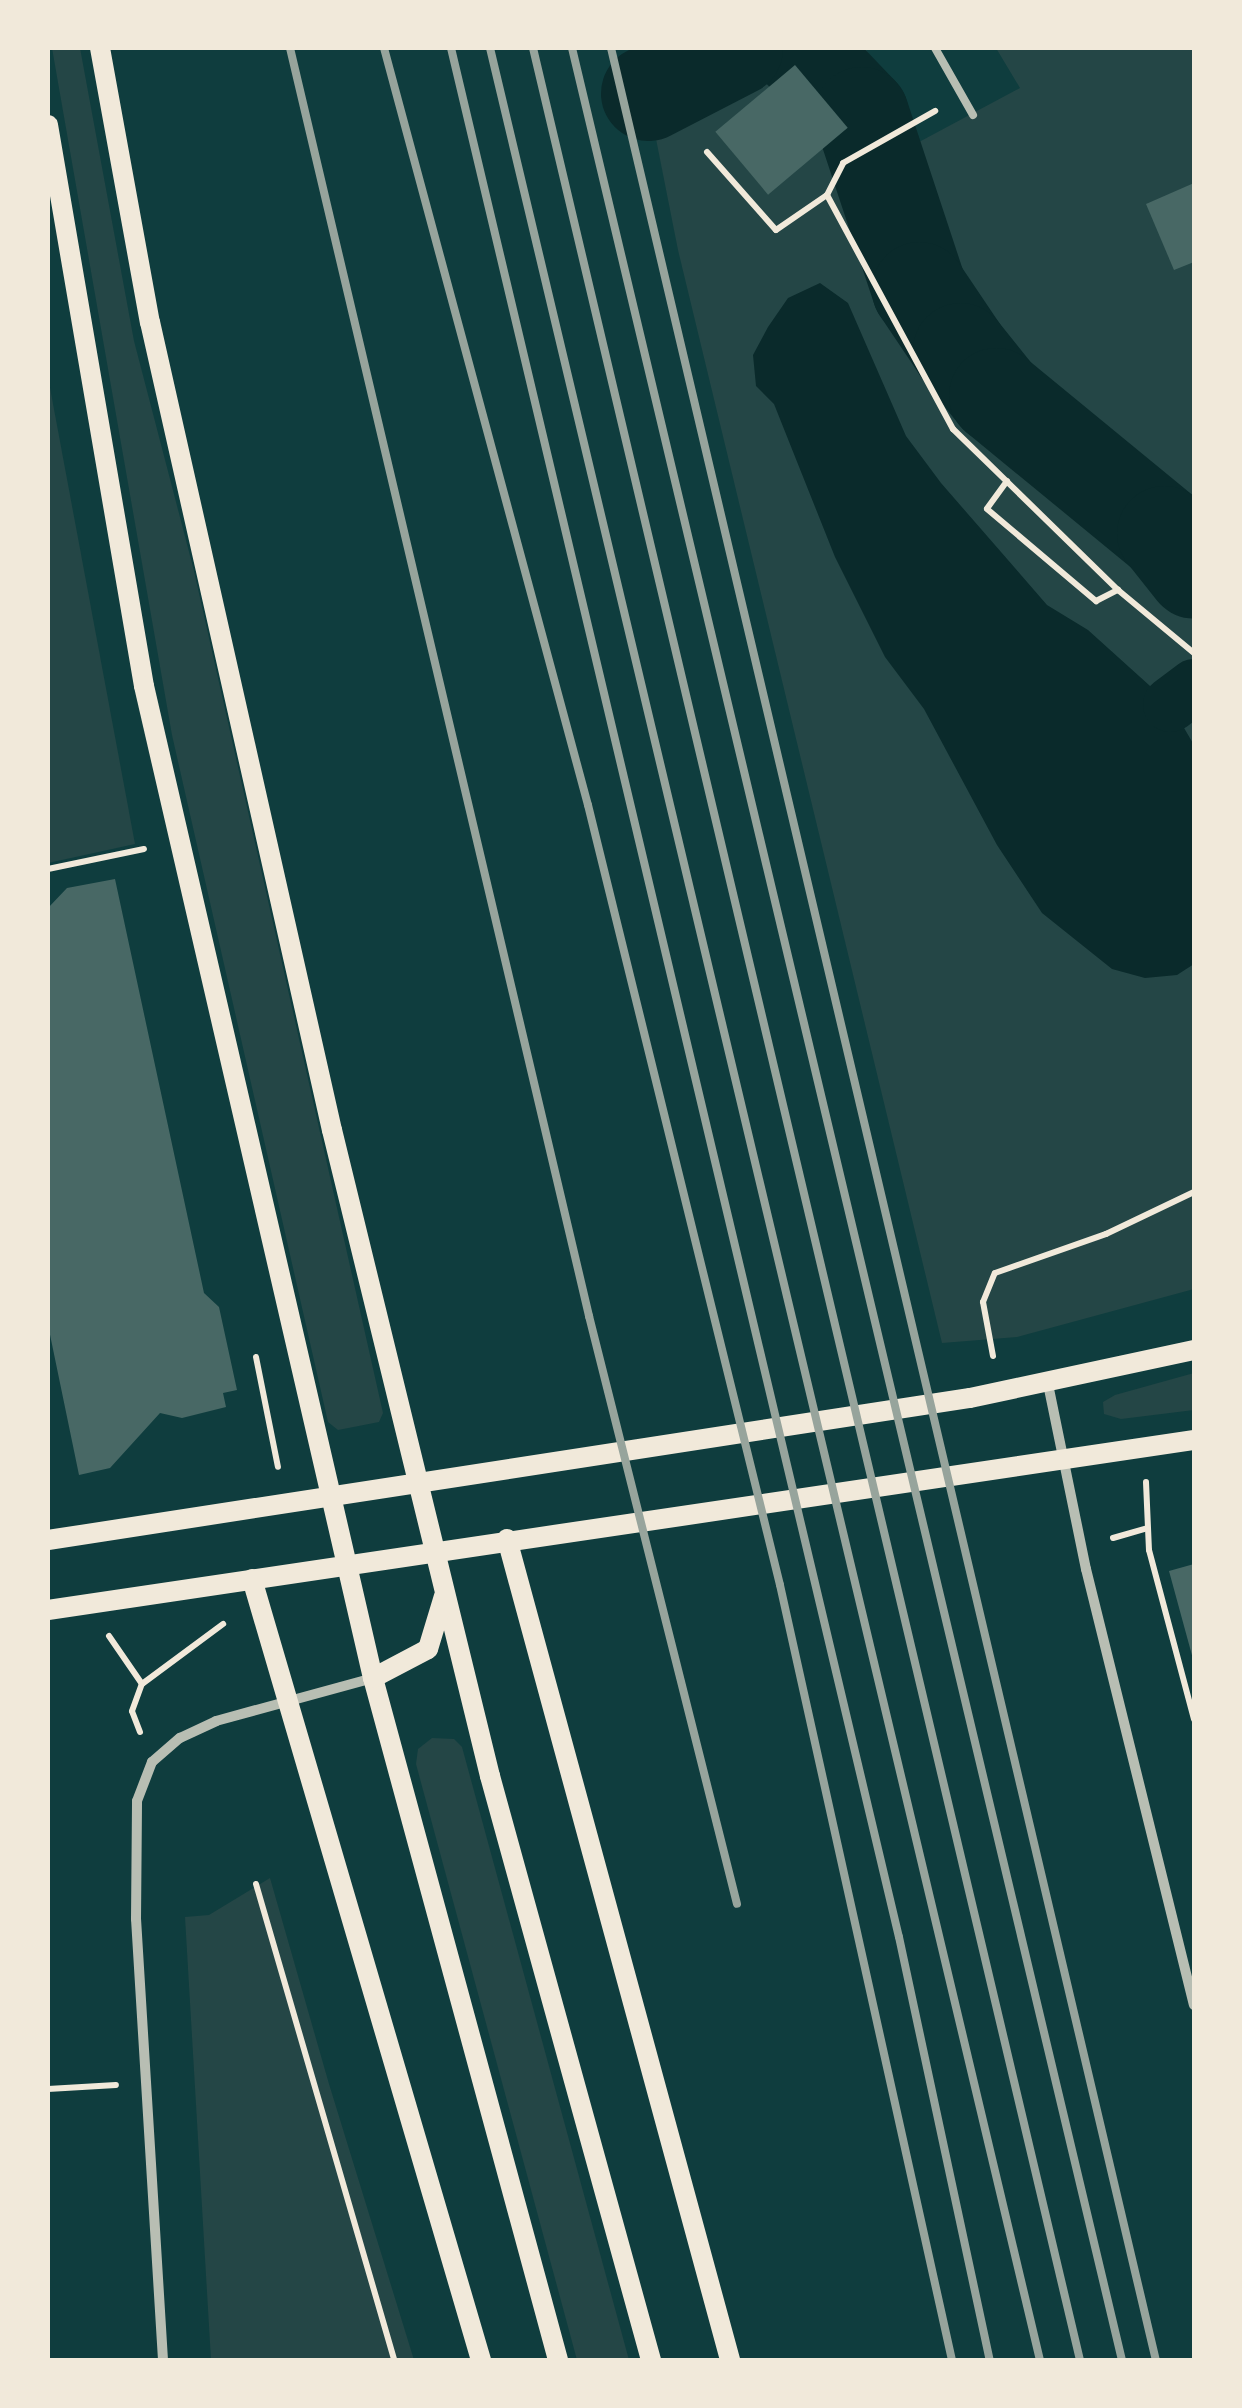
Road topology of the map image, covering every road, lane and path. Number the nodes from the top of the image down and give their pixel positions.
1 (100, 48) edge
2 (934, 48) edge
3 (972, 116) dead end
4 (48, 126) edge
5 (899, 130) dead end
6 (708, 152) dead end
7 (826, 195) junction
8 (1006, 481) junction
9 (1118, 590) junction
10 (1194, 654) edge
11 (139, 832) dead end
12 (97, 858) dead end
13 (147, 866) dead end
14 (48, 869) edge
15 (1194, 1192) edge
16 (988, 1316) dead end
17 (252, 1336) dead end
18 (1194, 1350) edge
19 (1048, 1384) junction
20 (1194, 1440) edge
21 (1064, 1459) junction
22 (282, 1486) dead end
23 (1145, 1530) dead end
24 (507, 1539) junction
25 (48, 1540) edge
26 (252, 1579) junction
27 (444, 1595) junction
28 (48, 1610) edge
29 (232, 1618) dead end
30 (373, 1678) junction
31 (1194, 1719) edge
32 (152, 1762) junction
33 (256, 1884) dead end
34 (1194, 2004) edge
35 (148, 2083) junction
36 (48, 2089) edge
37 (163, 2360) edge
38 (394, 2360) edge
39 (481, 2360) edge
40 (558, 2360) edge
41 (651, 2360) edge
42 (730, 2360) edge

1 - 27 main road
2 - 3 lane
4 - 30 main road
5 - 7 path
6 - 7 path
7 - 8 path
8 - 9 path
8 - 9 path
9 - 10 path
11 - 13 path
12 - 14 path
15 - 16 path
17 - 22 path
18 - 19 main road
19 - 21 street
19 - 25 main road
20 - 21 main road
21 - 24 main road
21 - 34 street
23 - 31 path
24 - 26 main road
24 - 42 main road
26 - 28 main road
26 - 39 main road
27 - 30 main road
27 - 41 main road
29 - 32 path
30 - 32 street
30 - 40 main road
32 - 35 street
33 - 38 path
35 - 36 path
35 - 37 street

